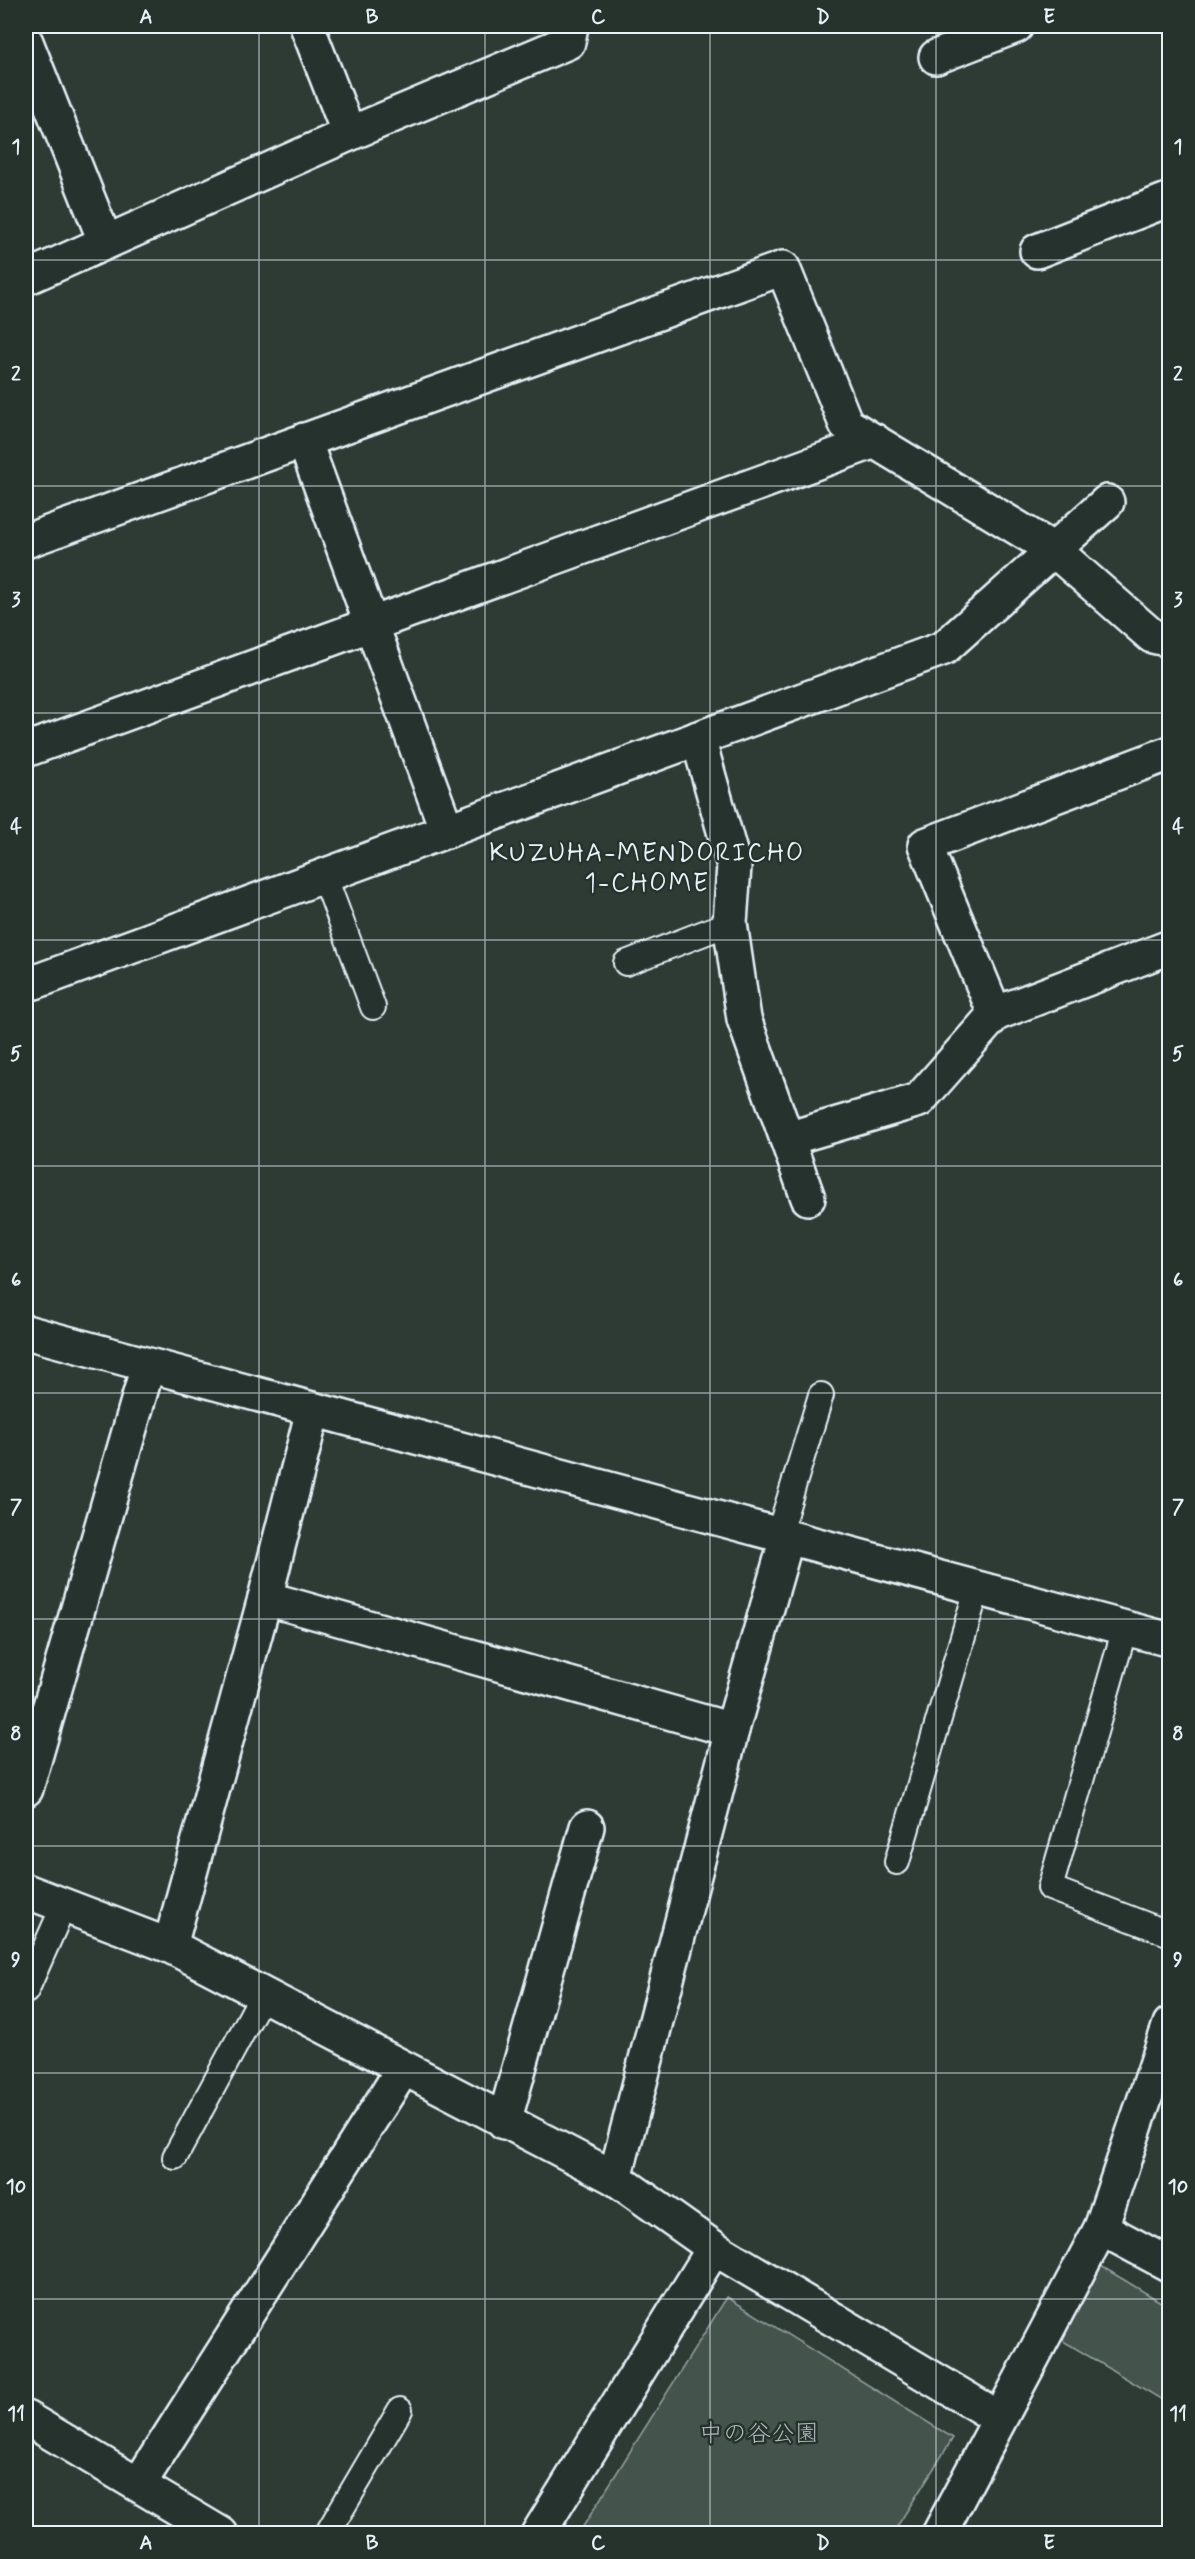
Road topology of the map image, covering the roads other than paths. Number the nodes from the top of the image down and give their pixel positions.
1 (307, 26) edge
2 (571, 26) edge
3 (1016, 26) edge
4 (26, 42) edge
5 (936, 57) dead end
6 (349, 134) junction
7 (1170, 199) edge
8 (105, 241) junction
9 (1037, 251) dead end
10 (26, 278) edge
11 (304, 440) junction
12 (875, 441) junction
13 (1107, 502) dead end
14 (26, 541) edge
15 (1054, 550) junction
16 (371, 624) junction
17 (1170, 640) edge
18 (698, 738) junction
19 (26, 750) edge
20 (1170, 753) edge
21 (447, 831) junction
22 (324, 875) junction
23 (730, 923) junction
24 (1170, 947) edge
25 (626, 963) dead end
26 (26, 979) edge
27 (373, 1007) dead end
28 (995, 1014) junction
29 (787, 1139) junction
30 (808, 1198) dead end
31 (26, 1332) edge
32 (148, 1365) junction
33 (821, 1395) dead end
34 (313, 1410) junction
35 (783, 1537) junction
36 (977, 1588) junction
37 (265, 1598) junction
38 (1125, 1628) junction
39 (1170, 1640) edge
40 (732, 1730) junction
41 (26, 1789) edge
42 (587, 1827) dead end
43 (897, 1862) dead end
44 (26, 1891) edge
45 (64, 1905) junction
46 (1170, 1934) edge
47 (170, 1946) junction
48 (26, 1991) edge
49 (262, 1996) junction
50 (1168, 2032) edge
51 (403, 2069) junction
52 (504, 2122) junction
53 (175, 2157) dead end
54 (615, 2178) junction
55 (1101, 2228) junction
56 (714, 2248) junction
57 (1170, 2265) edge
58 (400, 2410) dead end
59 (26, 2418) edge
60 (999, 2418) junction
61 (139, 2484) junction
62 (221, 2534) edge
63 (327, 2534) edge
64 (538, 2534) edge
65 (939, 2534) edge

1 - 6 street
2 - 6 street
3 - 5 street
4 - 8 street
6 - 8 street
7 - 9 street
8 - 10 street
11 - 12 street
11 - 14 street
11 - 16 street
12 - 15 street
12 - 16 street
13 - 15 street
15 - 17 street
15 - 18 street
16 - 19 street
16 - 21 street
18 - 21 street
18 - 23 street
20 - 28 street
21 - 22 street
22 - 26 street
22 - 27 lane
23 - 25 lane
23 - 29 street
24 - 28 street
28 - 29 street
29 - 30 street
31 - 32 street
32 - 34 street
32 - 41 street
33 - 35 lane
34 - 35 street
34 - 37 street
35 - 36 street
35 - 40 street
36 - 38 street
36 - 43 lane
37 - 40 street
37 - 47 street
38 - 39 street
38 - 46 lane
40 - 54 street
42 - 52 street
44 - 45 street
45 - 47 street
45 - 48 lane
47 - 49 street
49 - 51 street
49 - 53 lane
50 - 55 street
51 - 52 street
51 - 61 street
52 - 54 street
54 - 56 street
55 - 57 street
55 - 60 street
56 - 60 street
56 - 64 street
58 - 63 lane
59 - 61 street
60 - 65 street
61 - 62 street

